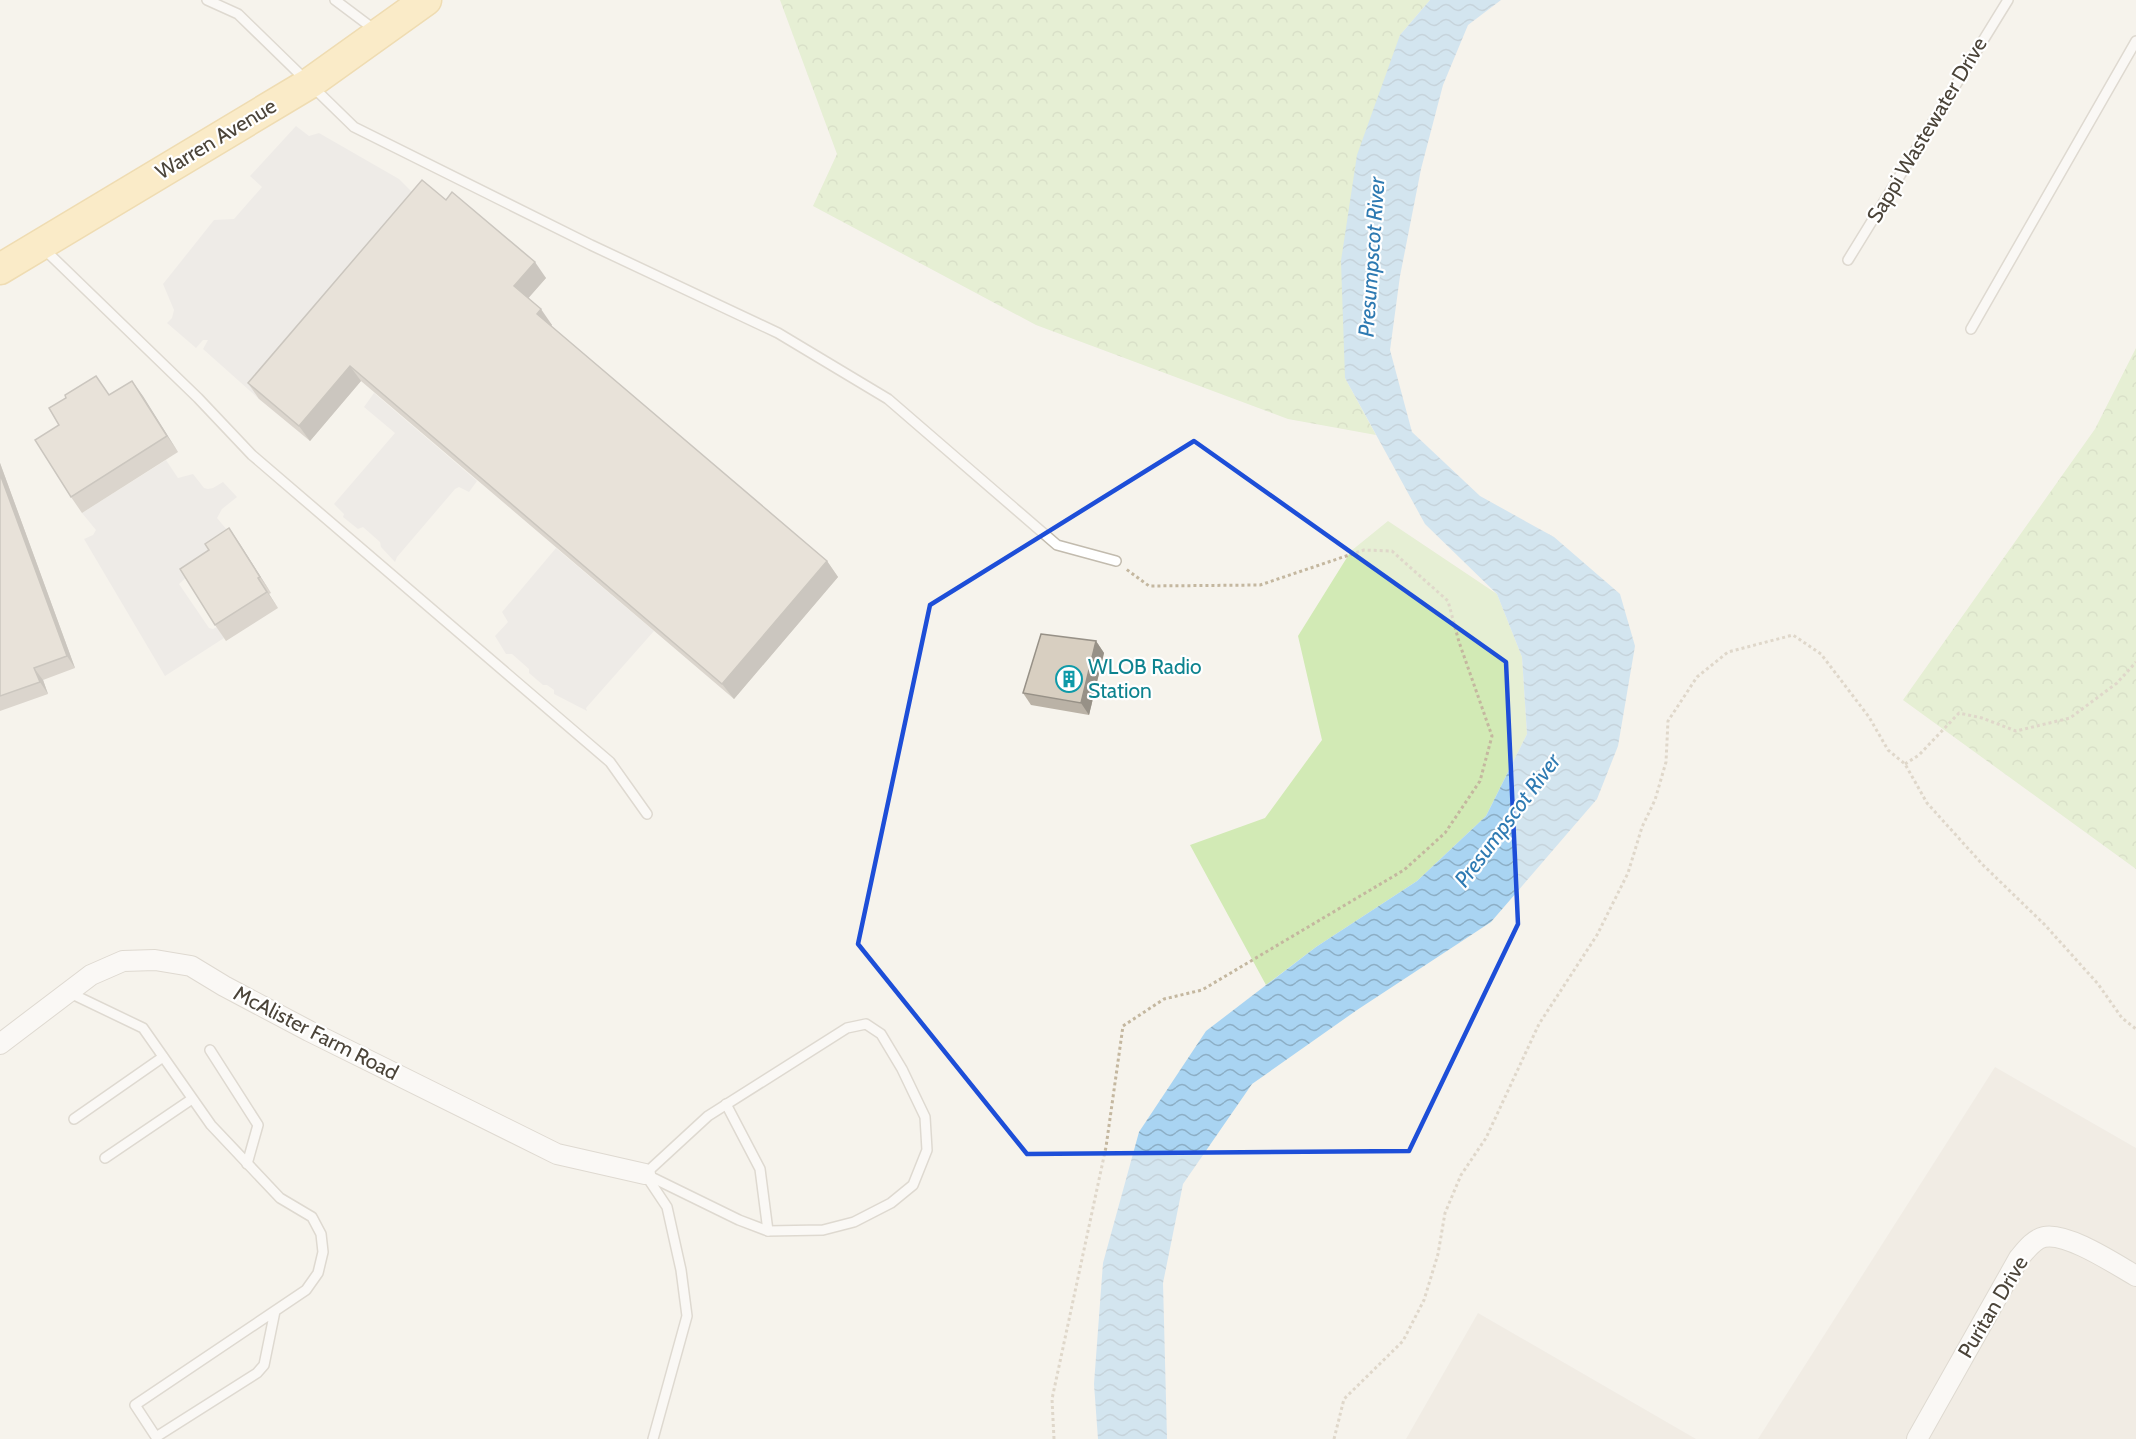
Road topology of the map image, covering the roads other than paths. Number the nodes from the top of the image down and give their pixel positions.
1 (207, 0) edge
2 (335, 0) edge
3 (426, 0) edge
4 (2008, 0) edge
5 (380, 33) junction
6 (2136, 41) edge
7 (310, 83) junction
8 (40, 245) junction
9 (1848, 260) dead end
10 (0, 269) edge
11 (1971, 329) dead end
12 (1116, 561) road end
13 (647, 814) dead end
14 (68, 992) junction
15 (0, 1044) edge
16 (210, 1050) dead end
17 (163, 1057) junction
18 (192, 1099) junction
19 (726, 1104) junction
20 (74, 1119) dead end
21 (105, 1158) dead end
22 (247, 1164) junction
23 (645, 1174) junction
24 (768, 1231) junction
25 (2136, 1275) edge
26 (275, 1311) junction
27 (653, 1439) edge
28 (1917, 1439) edge

1 - 7 lane
2 - 5 lane
3 - 5 main road, Warren Avenue
4 - 9 lane, Sappi Wastewater Drive
5 - 7 main road, Warren Avenue
6 - 11 lane
7 - 8 main road, Warren Avenue
7 - 12 lane
8 - 10 main road, Warren Avenue
8 - 13 lane
14 - 15 street, McAlister Farm Road
14 - 17 lane
14 - 23 street, McAlister Farm Road
16 - 22 lane
17 - 18 lane
17 - 20 lane
18 - 21 lane
18 - 22 lane
19 - 23 lane
19 - 24 lane
19 - 24 lane
22 - 26 lane
23 - 24 lane
23 - 27 lane
25 - 28 street, Puritan Drive
26 - 26 lane

